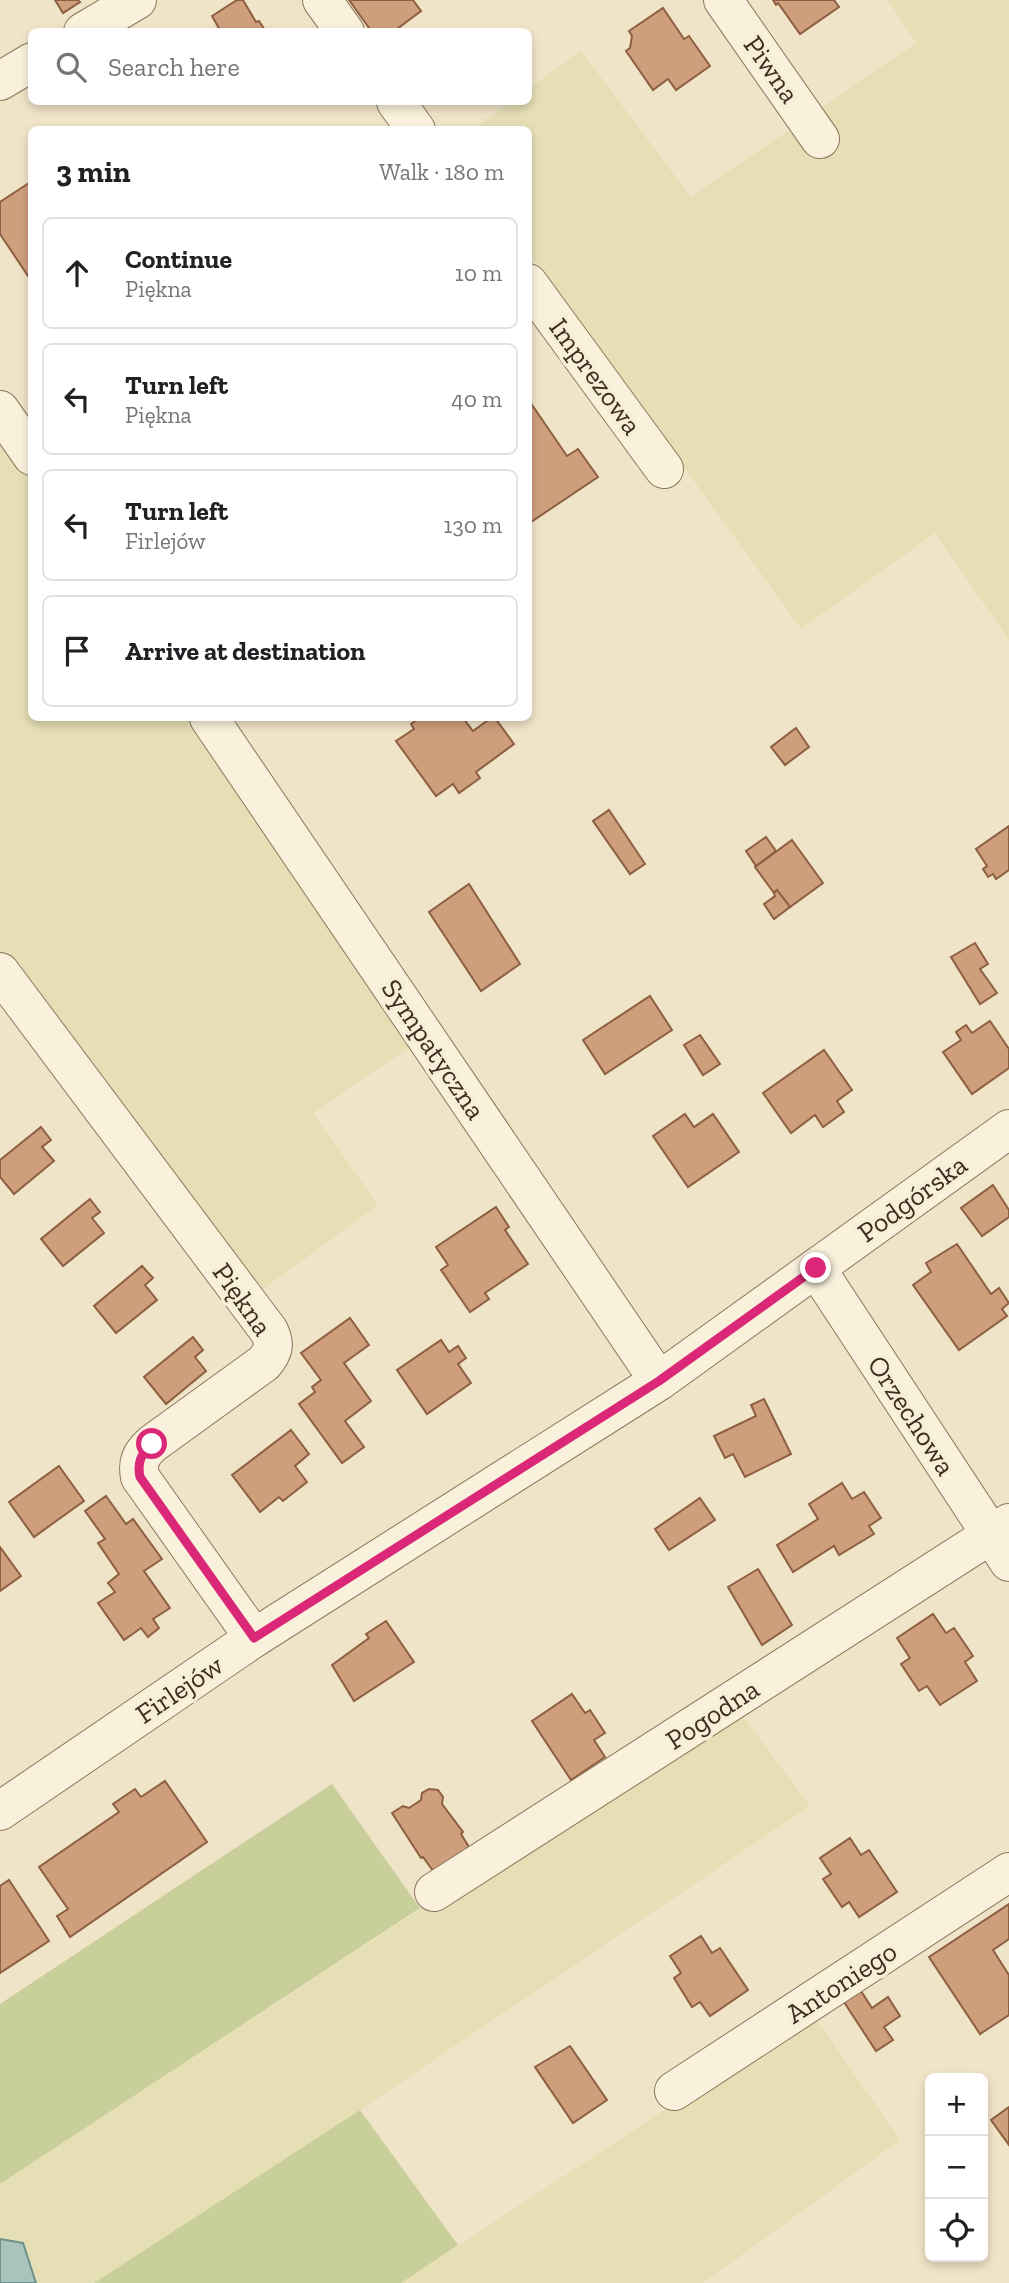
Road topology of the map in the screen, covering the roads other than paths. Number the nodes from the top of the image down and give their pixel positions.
1 (137, 0) edge
2 (322, 0) edge
3 (723, 0) edge
4 (90, 28) edge
5 (342, 28) edge
6 (28, 64) edge
7 (0, 81) edge
8 (398, 105) edge
9 (413, 126) edge
10 (820, 139) dead end
11 (532, 288) edge
12 (0, 410) edge
13 (28, 450) edge
14 (664, 469) dead end
15 (211, 721) edge
16 (0, 972) edge
17 (1009, 1129) edge
18 (816, 1268) junction
19 (659, 1381) junction
20 (1003, 1540) edge
21 (254, 1638) junction
22 (0, 1811) edge
23 (1009, 1872) edge
24 (434, 1892) dead end
25 (674, 2091) dead end

1 - 4 street
2 - 5 street
3 - 10 street, Piwna
6 - 7 street
8 - 9 street
11 - 14 street, Imprezowa
12 - 13 street
15 - 19 street, Sympatyczna
16 - 21 street, Piękna
17 - 18 street, Podgórska
18 - 19 street, Firlejów
18 - 20 street, Orzechowa
19 - 21 street, Firlejów
20 - 24 street, Pogodna
21 - 22 street, Firlejów
23 - 25 street, Antoniego

